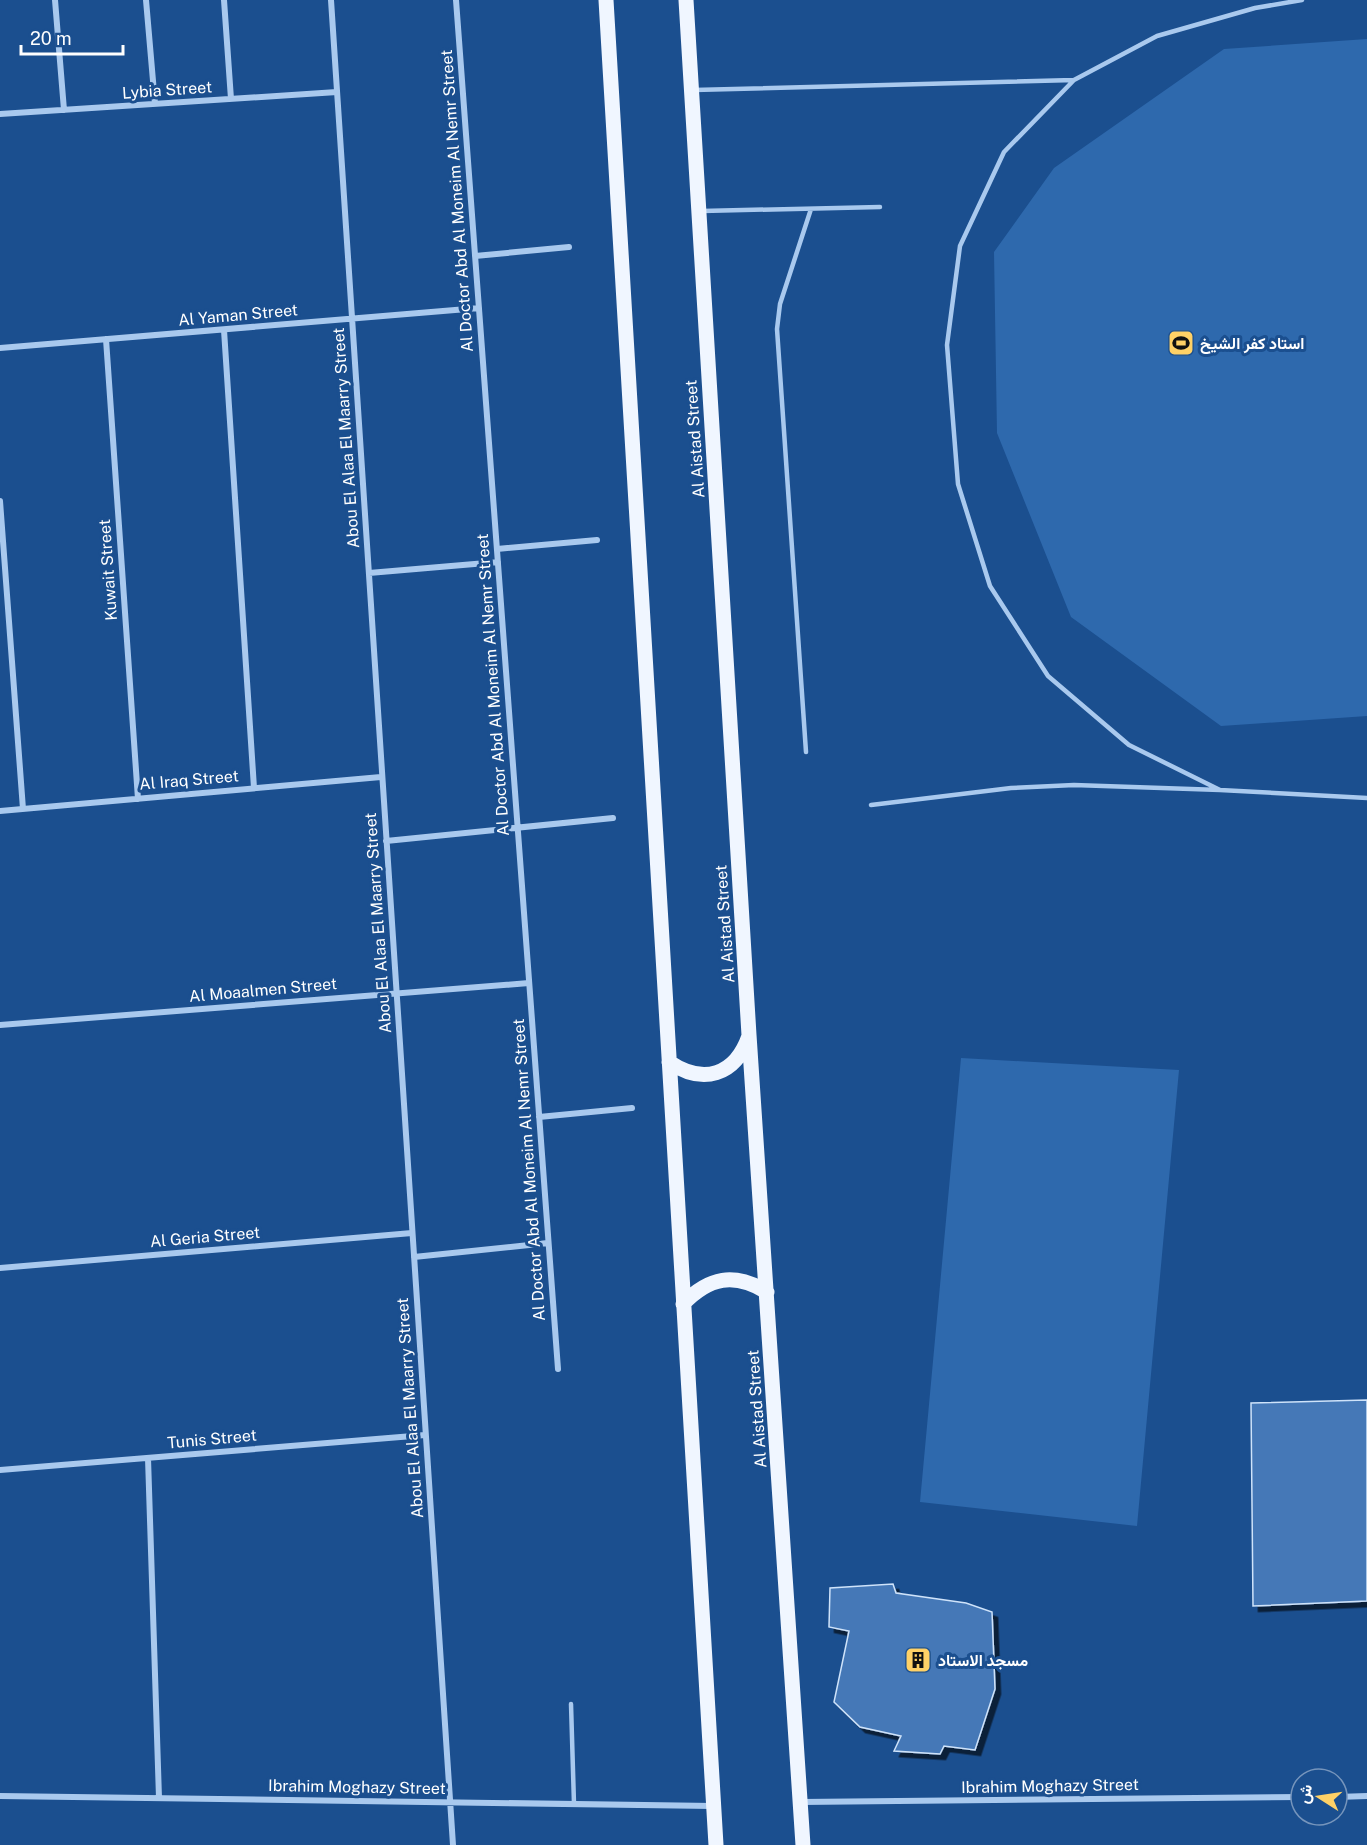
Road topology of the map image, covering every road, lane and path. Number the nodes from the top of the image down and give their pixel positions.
1 (55, 0) edge
2 (146, 0) edge
3 (224, 0) edge
4 (331, 0) edge
5 (456, 0) edge
6 (606, 0) edge
7 (686, 0) edge
8 (1302, 0) edge
9 (1074, 80) junction
10 (691, 90) junction
11 (337, 92) junction
12 (231, 99) junction
13 (155, 104) junction
14 (64, 110) junction
15 (0, 114) edge
16 (880, 207) dead end
17 (811, 209) junction
18 (699, 212) junction
19 (569, 247) dead end
20 (475, 256) junction
21 (479, 308) junction
22 (352, 318) junction
23 (224, 330) junction
24 (106, 339) junction
25 (0, 348) edge
26 (0, 501) edge
27 (597, 540) dead end
28 (497, 549) junction
29 (498, 562) junction
30 (369, 573) junction
31 (806, 752) dead end
32 (381, 777) junction
33 (254, 788) junction
34 (1220, 790) junction
35 (1367, 798) edge
36 (138, 799) junction
37 (871, 804) dead end
38 (23, 809) junction
39 (0, 811) edge
40 (613, 818) dead end
41 (518, 828) junction
42 (386, 841) junction
43 (529, 983) junction
44 (396, 993) junction
45 (0, 1025) edge
46 (749, 1035) junction
47 (669, 1062) junction
48 (632, 1108) dead end
49 (539, 1117) junction
50 (412, 1233) junction
51 (548, 1243) junction
52 (414, 1257) junction
53 (0, 1268) edge
54 (767, 1292) junction
55 (683, 1304) junction
56 (558, 1369) dead end
57 (425, 1435) junction
58 (148, 1458) junction
59 (0, 1470) edge
60 (571, 1704) dead end
61 (0, 1796) edge
62 (1367, 1796) edge
63 (1289, 1797) edge
64 (1349, 1797) edge
65 (159, 1798) junction
66 (451, 1801) junction
67 (800, 1802) junction
68 (574, 1804) junction
69 (714, 1806) junction
70 (453, 1845) edge
71 (716, 1845) edge
72 (802, 1845) edge

1 - 14 street
2 - 13 street
3 - 12 street
4 - 11 street, Abou El Alaa El Maarry Street
5 - 20 street, Al Doctor Abd Al Moneim Al Nemr Street
6 - 47 main road
7 - 10 main road, Al Aistad Street
8 - 9 lane
9 - 10 lane
9 - 34 lane
10 - 18 main road, Al Aistad Street
11 - 12 street, Lybia Street
11 - 22 street, Abou El Alaa El Maarry Street
12 - 13 street, Lybia Street
13 - 14 street, Lybia Street
14 - 15 street, Lybia Street
16 - 17 lane
17 - 18 lane
17 - 31 lane
18 - 46 main road, Al Aistad Street
19 - 20 street
20 - 21 street, Al Doctor Abd Al Moneim Al Nemr Street
21 - 22 street, Al Yaman Street
21 - 28 street, Al Doctor Abd Al Moneim Al Nemr Street
22 - 23 street, Al Yaman Street
22 - 30 street, Abou El Alaa El Maarry Street
23 - 24 street, Al Yaman Street
23 - 33 street
24 - 25 street, Al Yaman Street
24 - 36 street, Kuwait Street
26 - 38 street
27 - 28 street
28 - 29 street, Al Doctor Abd Al Moneim Al Nemr Street
29 - 30 street
29 - 41 street, Al Doctor Abd Al Moneim Al Nemr Street
30 - 32 street, Abou El Alaa El Maarry Street
32 - 33 street, Al Iraq Street
32 - 42 street, Abou El Alaa El Maarry Street
33 - 36 street, Al Iraq Street
34 - 35 lane
34 - 37 lane
36 - 38 street, Al Iraq Street
38 - 39 street, Al Iraq Street
40 - 41 street
41 - 42 street
41 - 43 street, Al Doctor Abd Al Moneim Al Nemr Street
42 - 44 street, Abou El Alaa El Maarry Street
43 - 44 street, Al Moaalmen Street
43 - 49 street, Al Doctor Abd Al Moneim Al Nemr Street
44 - 45 street, Al Moaalmen Street
44 - 50 street, Abou El Alaa El Maarry Street
46 - 47 main road
46 - 54 main road, Al Aistad Street
47 - 55 main road
48 - 49 street
49 - 51 street, Al Doctor Abd Al Moneim Al Nemr Street
50 - 52 street, Abou El Alaa El Maarry Street
50 - 53 street, Al Geria Street
51 - 52 street
51 - 56 street, Al Doctor Abd Al Moneim Al Nemr Street
52 - 57 street, Abou El Alaa El Maarry Street
54 - 55 main road
54 - 67 main road, Al Aistad Street
55 - 69 main road
57 - 58 street, Tunis Street
57 - 66 street, Abou El Alaa El Maarry Street
58 - 59 street, Tunis Street
58 - 65 street
60 - 68 lane
61 - 65 street, Ibrahim Moghazy Street
62 - 64 street
63 - 67 street, Ibrahim Moghazy Street
65 - 66 street, Ibrahim Moghazy Street
66 - 68 street, Ibrahim Moghazy Street
66 - 70 street, Abou El Alaa El Maarry Street
67 - 72 main road, Al Aistad Street
68 - 69 street, Ibrahim Moghazy Street
69 - 71 main road

